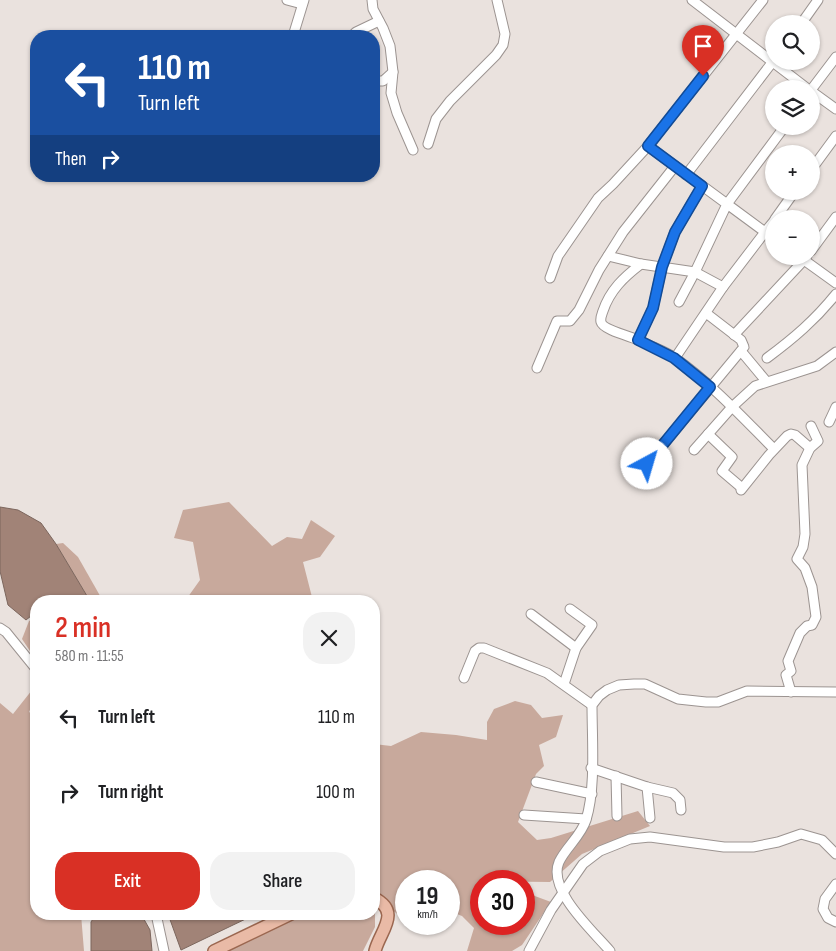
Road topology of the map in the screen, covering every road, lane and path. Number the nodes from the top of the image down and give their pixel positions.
1 (287, 0) edge
2 (372, 0) edge
3 (497, 0) edge
4 (692, 0) edge
5 (763, 0) edge
6 (818, 0) edge
7 (303, 2) edge
8 (807, 15) edge
9 (379, 21) junction
10 (295, 30) edge
11 (360, 30) edge
12 (736, 34) junction
13 (765, 55) edge
14 (836, 57) edge
15 (766, 70) edge
16 (784, 70) edge
17 (393, 72) junction
18 (797, 80) edge
19 (818, 80) edge
20 (380, 81) edge
21 (820, 98) edge
22 (836, 110) edge
23 (778, 135) edge
24 (836, 136) edge
25 (428, 144) dead end
26 (648, 146) junction
27 (413, 150) dead end
28 (820, 158) edge
29 (675, 166) junction
30 (686, 175) junction
31 (702, 186) junction
32 (789, 200) edge
33 (727, 204) junction
34 (782, 210) edge
35 (836, 217) edge
36 (765, 232) joint
37 (820, 239) edge
38 (608, 256) junction
39 (641, 264) junction
40 (798, 265) edge
41 (813, 265) edge
42 (662, 267) junction
43 (695, 272) junction
44 (550, 278) dead end
45 (836, 283) edge
46 (723, 287) junction
47 (836, 294) edge
48 (679, 302) dead end
49 (706, 313) junction
50 (734, 335) junction
51 (638, 340) junction
52 (741, 351) junction
53 (836, 352) edge
54 (674, 358) junction
55 (768, 358) dead end
56 (538, 368) dead end
57 (766, 381) junction
58 (710, 387) junction
59 (732, 407) junction
60 (836, 407) edge
61 (829, 422) dead end
62 (811, 426) dead end
63 (708, 434) junction
64 (810, 448) junction
65 (774, 449) junction
66 (694, 450) dead end
67 (647, 464) dead end
68 (570, 609) dead end
69 (531, 614) dead end
70 (0, 628) edge
71 (576, 648) junction
72 (30, 662) edge
73 (464, 678) dead end
74 (564, 684) junction
75 (791, 692) junction
76 (836, 692) edge
77 (592, 706) junction
78 (592, 768) junction
79 (616, 776) junction
80 (536, 782) dead end
81 (647, 787) junction
82 (592, 794) junction
83 (681, 810) dead end
84 (524, 815) dead end
85 (618, 816) dead end
86 (650, 818) dead end
87 (586, 819) junction
88 (836, 854) edge
89 (836, 884) edge
90 (564, 892) junction
91 (380, 902) edge
92 (157, 920) edge
93 (279, 920) edge
94 (836, 922) edge
95 (164, 951) edge
96 (214, 951) edge
97 (375, 951) edge
98 (529, 951) edge
99 (610, 951) edge

1 - 7 street
2 - 9 street
3 - 25 street
4 - 12 street
5 - 12 street
6 - 8 street
7 - 10 street
9 - 11 street
9 - 17 street
12 - 13 street
12 - 26 street
14 - 19 street
15 - 30 street
16 - 18 street
17 - 20 street
17 - 27 street
21 - 22 street
23 - 33 street
24 - 28 street
26 - 29 street
26 - 44 street
29 - 30 street
29 - 38 street
30 - 31 street
31 - 33 street
31 - 42 street
32 - 34 street
33 - 36 street
33 - 43 street
35 - 37 street
36 - 46 street
38 - 39 street
38 - 56 street
39 - 42 street
39 - 51 street
40 - 50 street
41 - 45 street
42 - 43 street
42 - 51 street
43 - 46 street
43 - 48 street
46 - 49 street
47 - 55 street
49 - 50 street
49 - 54 street
50 - 52 street
51 - 54 street
52 - 57 street
52 - 58 street
53 - 57 street
54 - 58 street
57 - 59 street
58 - 59 street
58 - 67 street
59 - 63 street
59 - 65 street
60 - 61 street
62 - 64 street
63 - 65 street
63 - 66 street
64 - 65 street
64 - 75 street
68 - 71 street
69 - 71 street
70 - 72 street
71 - 74 street
73 - 74 street
74 - 77 street
75 - 76 street
75 - 77 street
77 - 78 street
78 - 79 street
78 - 82 street
79 - 81 street
79 - 85 street
80 - 82 street
81 - 83 street
81 - 86 street
82 - 87 street
84 - 87 street
87 - 90 street
88 - 90 street
89 - 94 street
90 - 98 street
90 - 99 street
91 - 97 main road
92 - 95 street
93 - 96 main road

